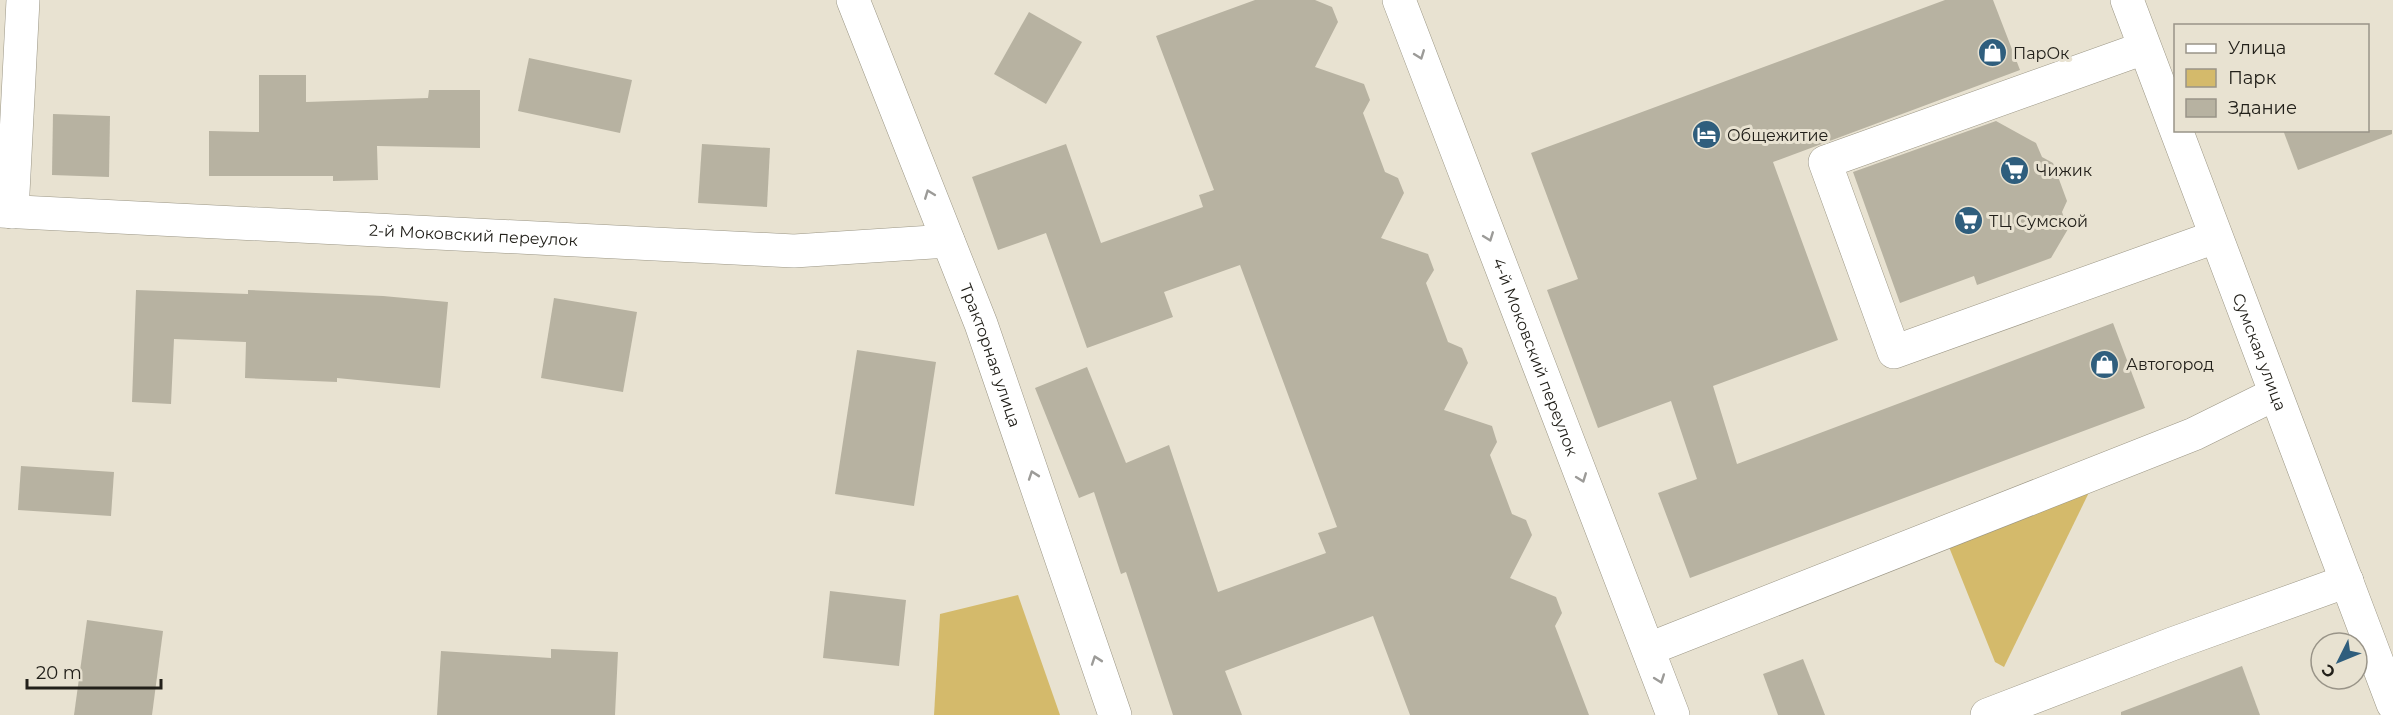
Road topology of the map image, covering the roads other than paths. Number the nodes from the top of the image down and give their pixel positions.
1 (23, 0) edge
2 (853, 0) edge
3 (1399, 0) edge
4 (2127, 0) edge
5 (2144, 48) junction
6 (2174, 128) edge
7 (2176, 132) edge
8 (6, 212) edge
9 (2215, 237) junction
10 (948, 241) junction
11 (2275, 394) junction
12 (2347, 581) junction
13 (1649, 649) junction
14 (2393, 704) edge
15 (1114, 715) edge
16 (1673, 715) edge
17 (1987, 715) edge

1 - 8 street
10 -> 2 street, Тракторная улица
3 -> 13 street, 4-й Моковский переулок
4 - 5 street, Сумская улица
5 - 6 street, Сумская улица
5 - 9 street
7 - 9 street, Сумская улица
8 - 10 street, 2-й Моковский переулок
9 - 11 street, Сумская улица
15 -> 10 street, Тракторная улица
11 - 12 street, Сумская улица
11 - 13 street
12 - 14 street, Сумская улица
12 - 17 street
13 -> 16 street, 4-й Моковский переулок

